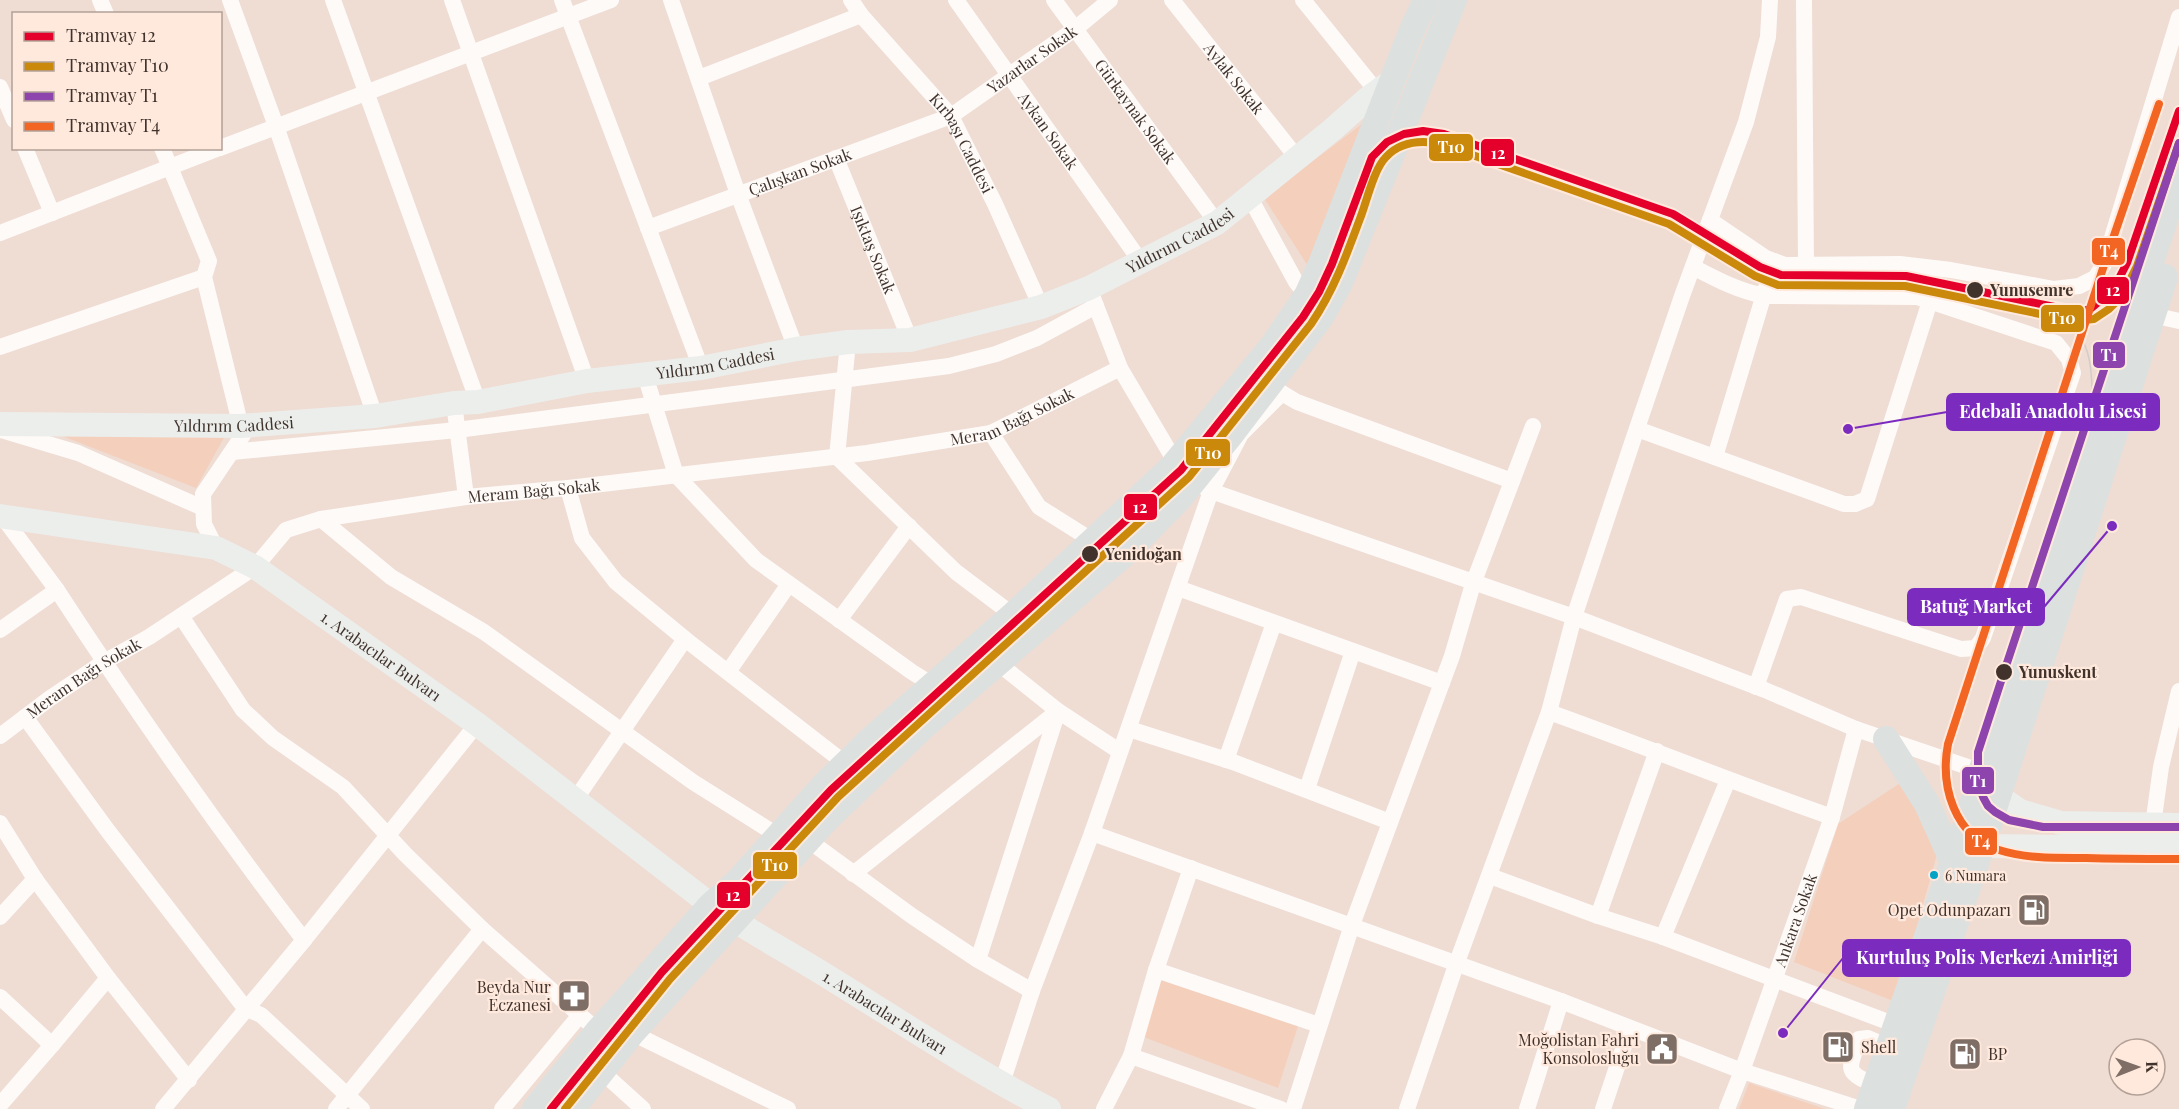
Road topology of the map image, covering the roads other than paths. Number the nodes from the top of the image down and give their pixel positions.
1 (230, 0) edge
2 (333, 0) edge
3 (452, 0) edge
4 (611, 0) edge
5 (671, 0) edge
6 (956, 0) edge
7 (1054, 0) edge
8 (1110, 0) edge
9 (1172, 0) edge
10 (1303, 0) edge
11 (1426, 0) edge
12 (1454, 0) edge
13 (1770, 0) edge
14 (1804, 0) edge
15 (854, 4) edge
16 (565, 8) edge
17 (2179, 17) edge
18 (1443, 25) junction
19 (1074, 29) junction
20 (471, 52) junction
21 (1008, 75) junction
22 (699, 78) junction
23 (0, 87) edge
24 (1378, 89) junction
25 (365, 92) junction
26 (12, 115) edge
27 (951, 116) junction
28 (276, 126) junction
29 (222, 147) edge
30 (27, 150) edge
31 (163, 150) edge
32 (215, 150) edge
33 (836, 158) junction
34 (1298, 159) junction
35 (170, 168) junction
36 (2179, 178) edge
37 (738, 194) junction
38 (1249, 196) junction
39 (52, 213) junction
40 (1710, 220) junction
41 (1217, 223) junction
42 (648, 228) junction
43 (0, 232) edge
44 (2179, 232) edge
45 (1774, 261) junction
46 (1142, 262) junction
47 (1806, 264) junction
48 (1693, 267) junction
49 (204, 277) junction
50 (1307, 295) junction
51 (1765, 296) junction
52 (1092, 297) junction
53 (1930, 301) junction
54 (1041, 306) junction
55 (2152, 315) junction
56 (2179, 321) edge
57 (910, 340) junction
58 (848, 342) junction
59 (0, 346) edge
60 (796, 349) junction
61 (701, 368) junction
62 (1120, 368) junction
63 (645, 375) junction
64 (587, 381) junction
65 (844, 381) junction
66 (1275, 389) junction
67 (478, 402) junction
68 (454, 403) junction
69 (654, 405) junction
70 (375, 416) junction
71 (0, 424) edge
72 (241, 426) junction
73 (1533, 426) dead end
74 (1637, 429) junction
75 (0, 430) edge
76 (457, 430) junction
77 (991, 432) junction
78 (232, 452) junction
79 (837, 457) junction
80 (1715, 457) junction
81 (676, 476) junction
82 (1188, 476) junction
83 (1512, 481) junction
84 (568, 488) junction
85 (466, 497) junction
86 (204, 508) junction
87 (1, 516) edge
88 (321, 519) junction
89 (909, 526) junction
90 (1093, 541) junction
91 (216, 548) junction
92 (255, 567) junction
93 (789, 584) junction
94 (1473, 584) junction
95 (1178, 588) junction
96 (57, 590) junction
97 (1013, 615) junction
98 (181, 616) junction
99 (1574, 618) junction
100 (839, 620) junction
101 (1274, 623) junction
102 (0, 630) edge
103 (685, 639) junction
104 (1353, 651) junction
105 (104, 662) junction
106 (998, 663) junction
107 (728, 672) junction
108 (1442, 683) junction
109 (933, 686) junction
110 (1756, 687) junction
111 (2179, 691) edge
112 (1058, 711) junction
113 (1549, 712) junction
114 (26, 717) junction
115 (477, 724) junction
116 (1129, 729) junction
117 (1856, 729) junction
118 (622, 731) junction
119 (0, 736) edge
120 (1886, 739) junction
121 (1119, 751) junction
122 (1657, 751) junction
123 (1226, 760) junction
124 (846, 764) junction
125 (1981, 772) junction
126 (1728, 780) junction
127 (1307, 789) junction
128 (1998, 796) junction
129 (575, 800) junction
130 (1969, 816) junction
131 (1832, 817) junction
132 (1390, 822) junction
133 (0, 823) edge
134 (2153, 825) junction
135 (2179, 825) edge
136 (1092, 833) junction
137 (777, 835) junction
138 (388, 836) junction
139 (808, 840) junction
140 (1982, 846) junction
141 (2179, 848) edge
142 (1953, 861) junction
143 (1191, 868) junction
144 (853, 874) junction
145 (1490, 876) junction
146 (35, 879) junction
147 (729, 907) junction
148 (1598, 916) junction
149 (0, 917) edge
150 (1352, 925) junction
151 (482, 929) junction
152 (1663, 937) junction
153 (304, 940) junction
154 (978, 960) junction
155 (1456, 965) junction
156 (1156, 970) junction
157 (108, 978) junction
158 (1775, 979) junction
159 (1032, 991) junction
160 (0, 997) edge
161 (1561, 1001) junction
162 (245, 1008) junction
163 (589, 1023) junction
164 (1319, 1025) junction
165 (1630, 1028) junction
166 (632, 1033) junction
167 (1892, 1036) junction
168 (52, 1045) junction
169 (1131, 1056) junction
170 (601, 1071) junction
171 (1742, 1071) junction
172 (189, 1080) junction
173 (1011, 1095) edge
174 (341, 1102) edge
175 (755, 1103) edge
176 (0, 1105) edge
177 (163, 1109) edge
178 (362, 1109) edge
179 (501, 1109) edge
180 (535, 1109) edge
181 (573, 1109) edge
182 (643, 1109) edge
183 (773, 1109) edge
184 (788, 1109) edge
185 (1049, 1109) edge
186 (1104, 1109) edge
187 (1281, 1109) edge
188 (1293, 1109) edge
189 (1407, 1109) edge
190 (1527, 1109) edge
191 (1603, 1109) edge
192 (1727, 1109) edge
193 (1861, 1109) edge
194 (1867, 1109) edge
195 (1892, 1109) edge

1 - 28 street
2 - 25 street
3 - 20 street
4 - 16 street
5 - 22 street
6 - 21 street, Aykan Sokak
7 - 19 street, Gürkaynak Sokak
8 - 19 street, Yazarlar Sokak
9 - 34 street, Aylak Sokak
10 - 24 street
11 - 24 main road
12 - 18 main road
13 - 40 street
14 - 47 street
15 - 22 street
15 - 27 street, Kırbaşı Caddesi
16 - 20 street
16 - 42 street
17 - 47 street
18 - 24 main road, Yıldırım Caddesi
18 - 66 main road
19 - 21 street, Yazarlar Sokak
19 - 41 street, Gürkaynak Sokak
20 - 25 street
20 - 64 street
21 - 27 street, Yazarlar Sokak
21 - 46 street, Aykan Sokak
22 - 37 street
23 - 26 street
24 - 34 street, Yıldırım Caddesi
24 - 50 main road
25 - 28 street
25 - 67 street
27 - 33 street, Çalışkan Sokak
27 - 54 street, Kırbaşı Caddesi
28 - 29 street
28 - 70 street
30 - 39 street
31 - 35 street
32 - 35 street
33 - 37 street, Çalışkan Sokak
33 - 57 street, Işıktaş Sokak
34 - 38 street, Yıldırım Caddesi
35 - 39 street
35 - 49 street
36 - 125 main road
37 - 42 street, Çalışkan Sokak
37 - 60 street
38 - 41 street, Yıldırım Caddesi
38 - 50 street
39 - 43 street
40 - 45 street
40 - 48 street
41 - 46 street, Yıldırım Caddesi
42 - 61 street
44 - 55 main road
45 - 47 street
45 - 51 street
46 - 52 street, Yıldırım Caddesi
48 - 51 street
48 - 74 street
49 - 59 street
49 - 72 street
50 - 82 main road
51 - 53 street
51 - 80 street
52 - 54 street, Yıldırım Caddesi
52 - 62 street
52 - 65 street
53 - 80 street
53 - 110 street
54 - 57 street, Yıldırım Caddesi
55 - 56 street
55 - 128 main road
57 - 58 street, Yıldırım Caddesi
58 - 60 street, Yıldırım Caddesi
58 - 65 street
60 - 61 street, Yıldırım Caddesi
61 - 63 street, Yıldırım Caddesi
62 - 77 street, Meram Bağı Sokak
62 - 82 street
63 - 64 street, Yıldırım Caddesi
63 - 69 street
64 - 67 street, Yıldırım Caddesi
65 - 69 street
65 - 79 street
66 - 82 main road
66 - 83 street
67 - 68 street, Yıldırım Caddesi
68 - 70 street, Yıldırım Caddesi
68 - 76 street
69 - 76 street
69 - 81 street
70 - 72 street, Yıldırım Caddesi
71 - 72 street, Yıldırım Caddesi
72 - 78 street
73 - 83 street
74 - 80 street
74 - 99 street
75 - 86 street
76 - 78 street
76 - 85 street
77 - 79 street, Meram Bağı Sokak
77 - 90 street
78 - 86 street
79 - 81 street, Meram Bağı Sokak
79 - 89 street
81 - 84 street, Meram Bağı Sokak
81 - 93 street
82 - 90 main road
82 - 94 street
82 - 95 street
82 - 106 main road
83 - 94 street
84 - 85 street, Meram Bağı Sokak
84 - 103 street
85 - 88 street, Meram Bağı Sokak
86 - 91 street
87 - 91 street, 1. Arabacılar Bulvarı
87 - 96 street
88 - 92 street, Meram Bağı Sokak
88 - 118 street
89 - 97 street
89 - 100 street
90 - 97 main road
91 - 92 street, 1. Arabacılar Bulvarı
92 - 98 street, Meram Bağı Sokak
92 - 115 street, 1. Arabacılar Bulvarı
93 - 100 street
93 - 107 street
94 - 99 street
94 - 108 street
95 - 101 street
95 - 116 street
96 - 102 street
96 - 105 street
97 - 109 main road
98 - 105 street, Meram Bağı Sokak
98 - 138 street
99 - 110 street
99 - 113 street
100 - 109 street
101 - 104 street
101 - 123 street
103 - 107 street
103 - 118 street
104 - 108 street
104 - 127 street
105 - 114 street, Meram Bağı Sokak
105 - 153 street
106 - 112 street
106 - 139 main road
107 - 124 street
108 - 132 street
109 - 124 main road
110 - 117 street
111 - 134 street
112 - 121 street
112 - 144 street
112 - 154 street
113 - 122 street
113 - 145 street
114 - 119 street, Meram Bağı Sokak
114 - 162 street
115 - 129 street, 1. Arabacılar Bulvarı
115 - 138 street
116 - 121 street
116 - 123 street
117 - 120 street
117 - 131 street, Ankara Sokak
118 - 129 street
118 - 137 street
120 - 125 street
120 - 142 main road
121 - 136 street
122 - 126 street
122 - 148 street
123 - 127 street
124 - 137 main road
125 - 128 street
125 - 130 main road
126 - 131 street
126 - 152 street
127 - 132 street
128 - 134 street
128 - 140 main road
129 - 147 street, 1. Arabacılar Bulvarı
130 - 140 street
130 - 142 main road
131 - 158 street, Ankara Sokak
132 - 150 street
133 - 146 street
134 - 135 street
136 - 143 street
136 - 159 street
137 - 147 main road
138 - 151 street
138 - 153 street
139 - 144 street
139 - 147 main road
140 - 141 street
140 - 195 main road
142 - 167 main road
143 - 150 street
143 - 156 street
144 - 154 street
145 - 148 street
145 - 155 street
146 - 149 street
146 - 157 street
147 - 163 main road
147 - 166 main road
147 - 173 street, 1. Arabacılar Bulvarı
148 - 152 street
150 - 155 street
150 - 164 street
151 - 163 street
151 - 174 street
152 - 158 street
153 - 162 street
154 - 159 street
155 - 161 street
155 - 189 street
156 - 164 street
156 - 169 street
157 - 168 street
157 - 172 street
158 - 167 street
158 - 171 street, Ankara Sokak
159 - 173 street
160 - 168 street
161 - 165 street
161 - 190 street
162 - 172 street
162 - 174 street
163 - 179 street
163 - 180 main road
164 - 188 street
165 - 171 street
165 - 191 street
166 - 170 main road
166 - 175 street
167 - 194 main road
168 - 176 street
169 - 186 street
169 - 187 street
170 - 181 main road
170 - 182 street
171 - 192 street, Ankara Sokak
171 - 193 street
172 - 177 street
173 - 185 street, 1. Arabacılar Bulvarı
174 - 178 street
175 - 183 street
175 - 184 street

